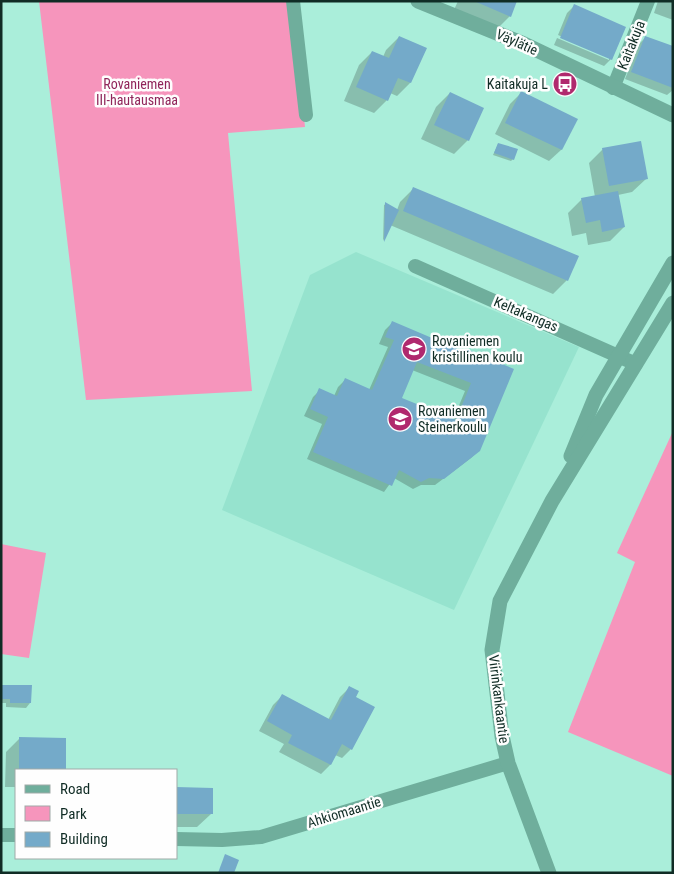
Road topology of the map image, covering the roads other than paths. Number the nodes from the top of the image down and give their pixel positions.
1 (293, 1) edge
2 (418, 1) edge
3 (648, 1) edge
4 (614, 88) junction
5 (306, 115) dead end
6 (673, 115) edge
7 (673, 125) edge
8 (673, 263) edge
9 (415, 266) dead end
10 (673, 304) edge
11 (618, 354) junction
12 (636, 364) junction
13 (552, 501) junction
14 (508, 763) junction
15 (1, 835) edge
16 (15, 835) edge
17 (178, 839) edge
18 (549, 873) edge

1 - 5 street
2 - 4 street, Väylätie
3 - 4 street, Kaitakuja
4 - 6 street, Väylätie
4 - 7 street, Väylätie
8 - 11 street, Viirinkankaantie
9 - 11 street, Keltakangas
10 - 12 street, Viirinkankaantie
11 - 12 street, Keltakangas
11 - 13 street, Viirinkankaantie
12 - 13 street, Viirinkankaantie
13 - 14 street, Viirinkankaantie
14 - 17 street, Ahkiomaantie
14 - 18 street, Viirinkankaantie
15 - 16 street

